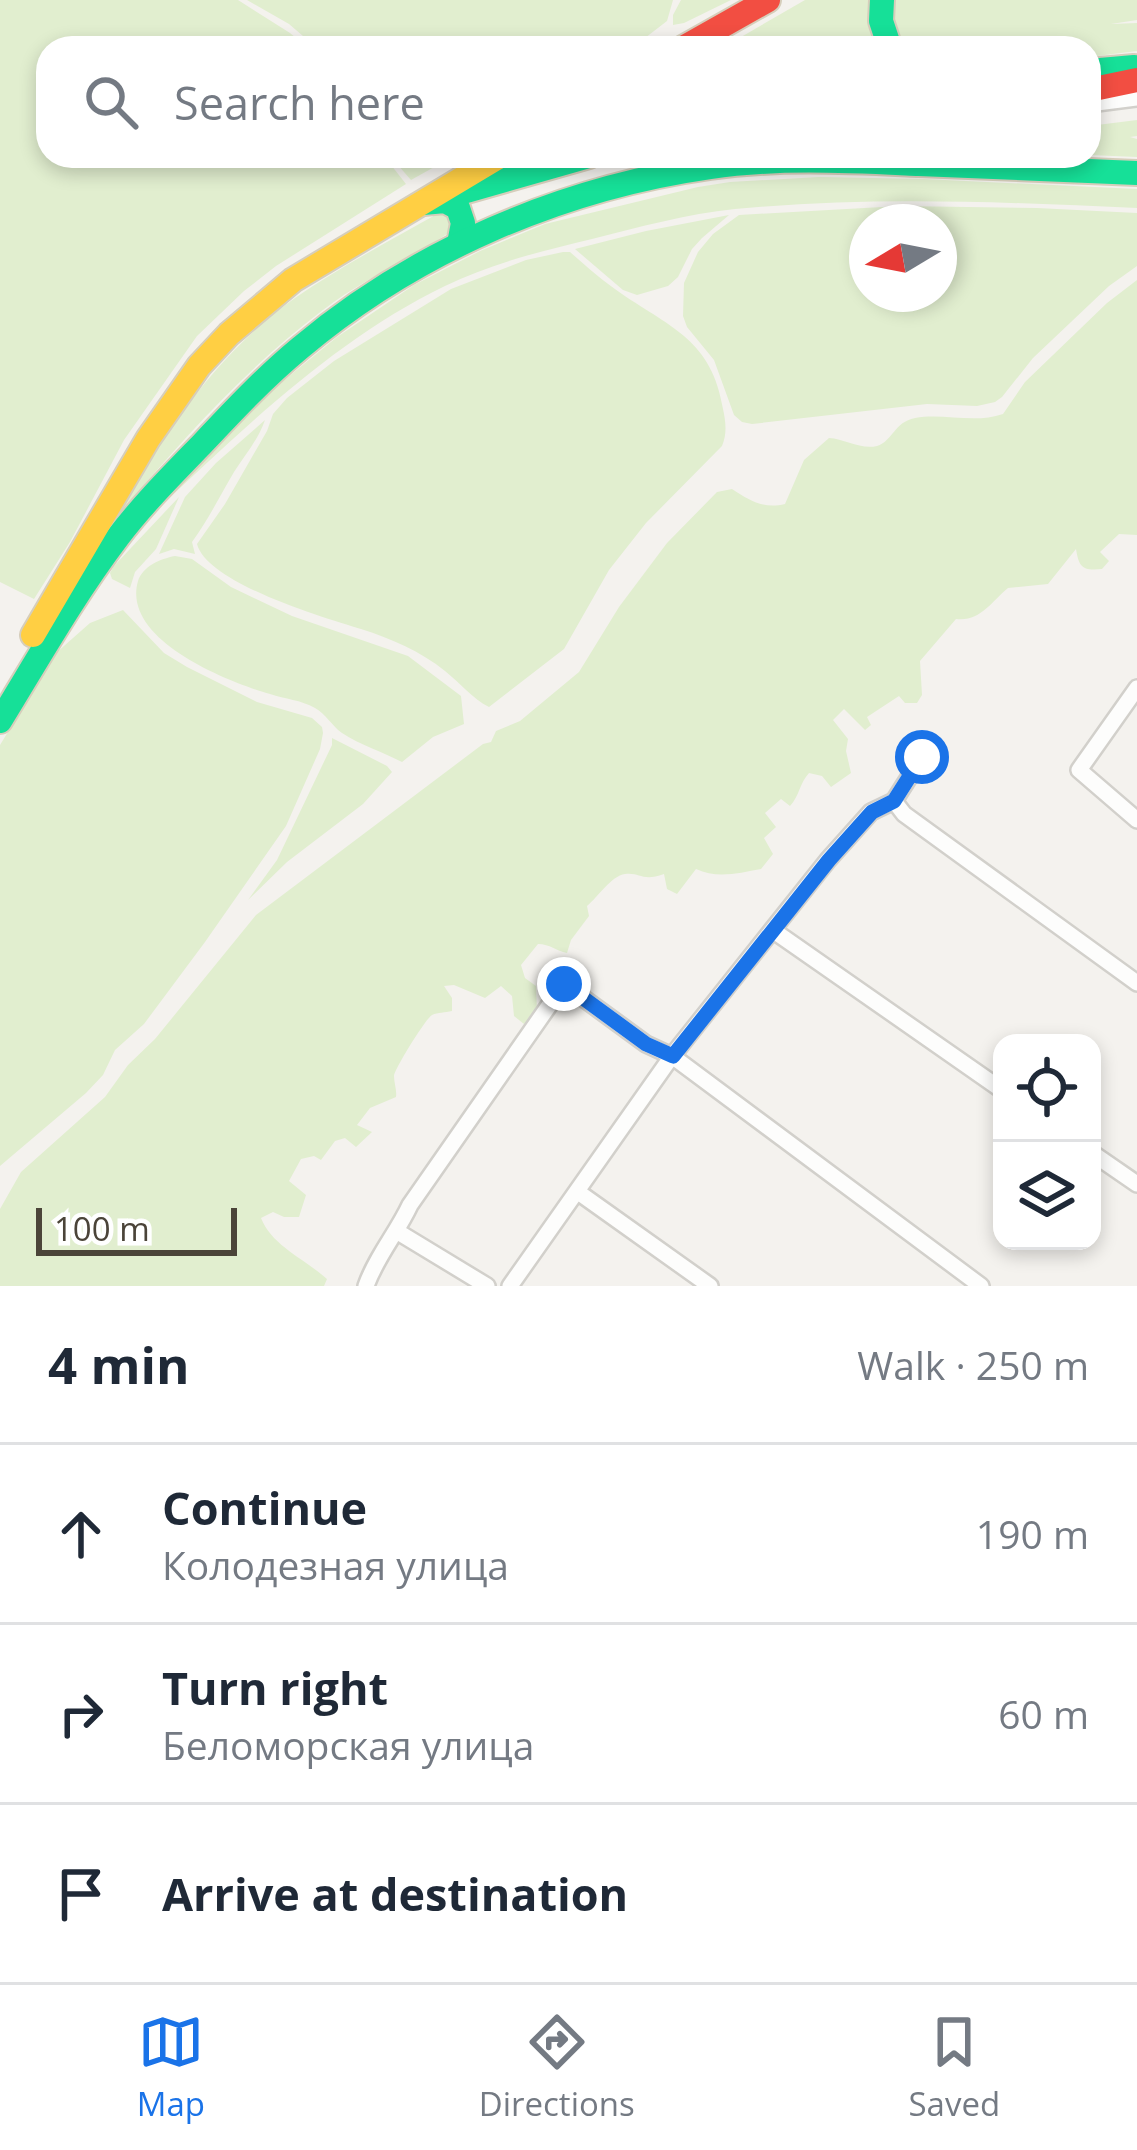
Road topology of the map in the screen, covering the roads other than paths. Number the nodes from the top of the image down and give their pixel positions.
1 (768, 0) edge
2 (882, 0) edge
3 (704, 36) edge
4 (886, 36) edge
5 (1130, 72) edge
6 (1101, 85) edge
7 (1137, 98) edge
8 (1101, 102) edge
9 (481, 168) edge
10 (546, 168) edge
11 (692, 168) edge
12 (723, 168) edge
13 (1037, 168) edge
14 (1137, 172) edge
15 (658, 176) junction
16 (432, 200) junction
17 (460, 244) junction
18 (1137, 688) edge
19 (0, 689) edge
20 (0, 721) edge
21 (922, 757) dead end
22 (894, 801) junction
23 (1137, 820) edge
24 (774, 932) junction
25 (1137, 983) edge
26 (673, 1056) junction
27 (993, 1084) edge
28 (1101, 1159) edge
29 (1137, 1184) edge
30 (578, 1192) junction
31 (398, 1232) junction
32 (366, 1286) edge
33 (487, 1286) edge
34 (510, 1286) edge
35 (710, 1286) edge
36 (981, 1286) edge

1 - 3 main road
2 - 4 main road
5 - 6 main road
7 - 8 street
9 - 16 main road
10 - 16 main road
11 - 15 main road
12 - 15 main road
13 - 14 main road
15 - 17 main road
16 - 17 main road
16 - 19 main road
17 - 20 main road
18 - 23 street
21 - 22 street
22 - 24 street
22 - 25 street
24 - 26 street
24 - 27 street
26 - 30 street
26 - 31 street
26 - 36 street
28 - 29 street
30 - 34 street
30 - 35 street
31 - 32 street
31 - 33 street

